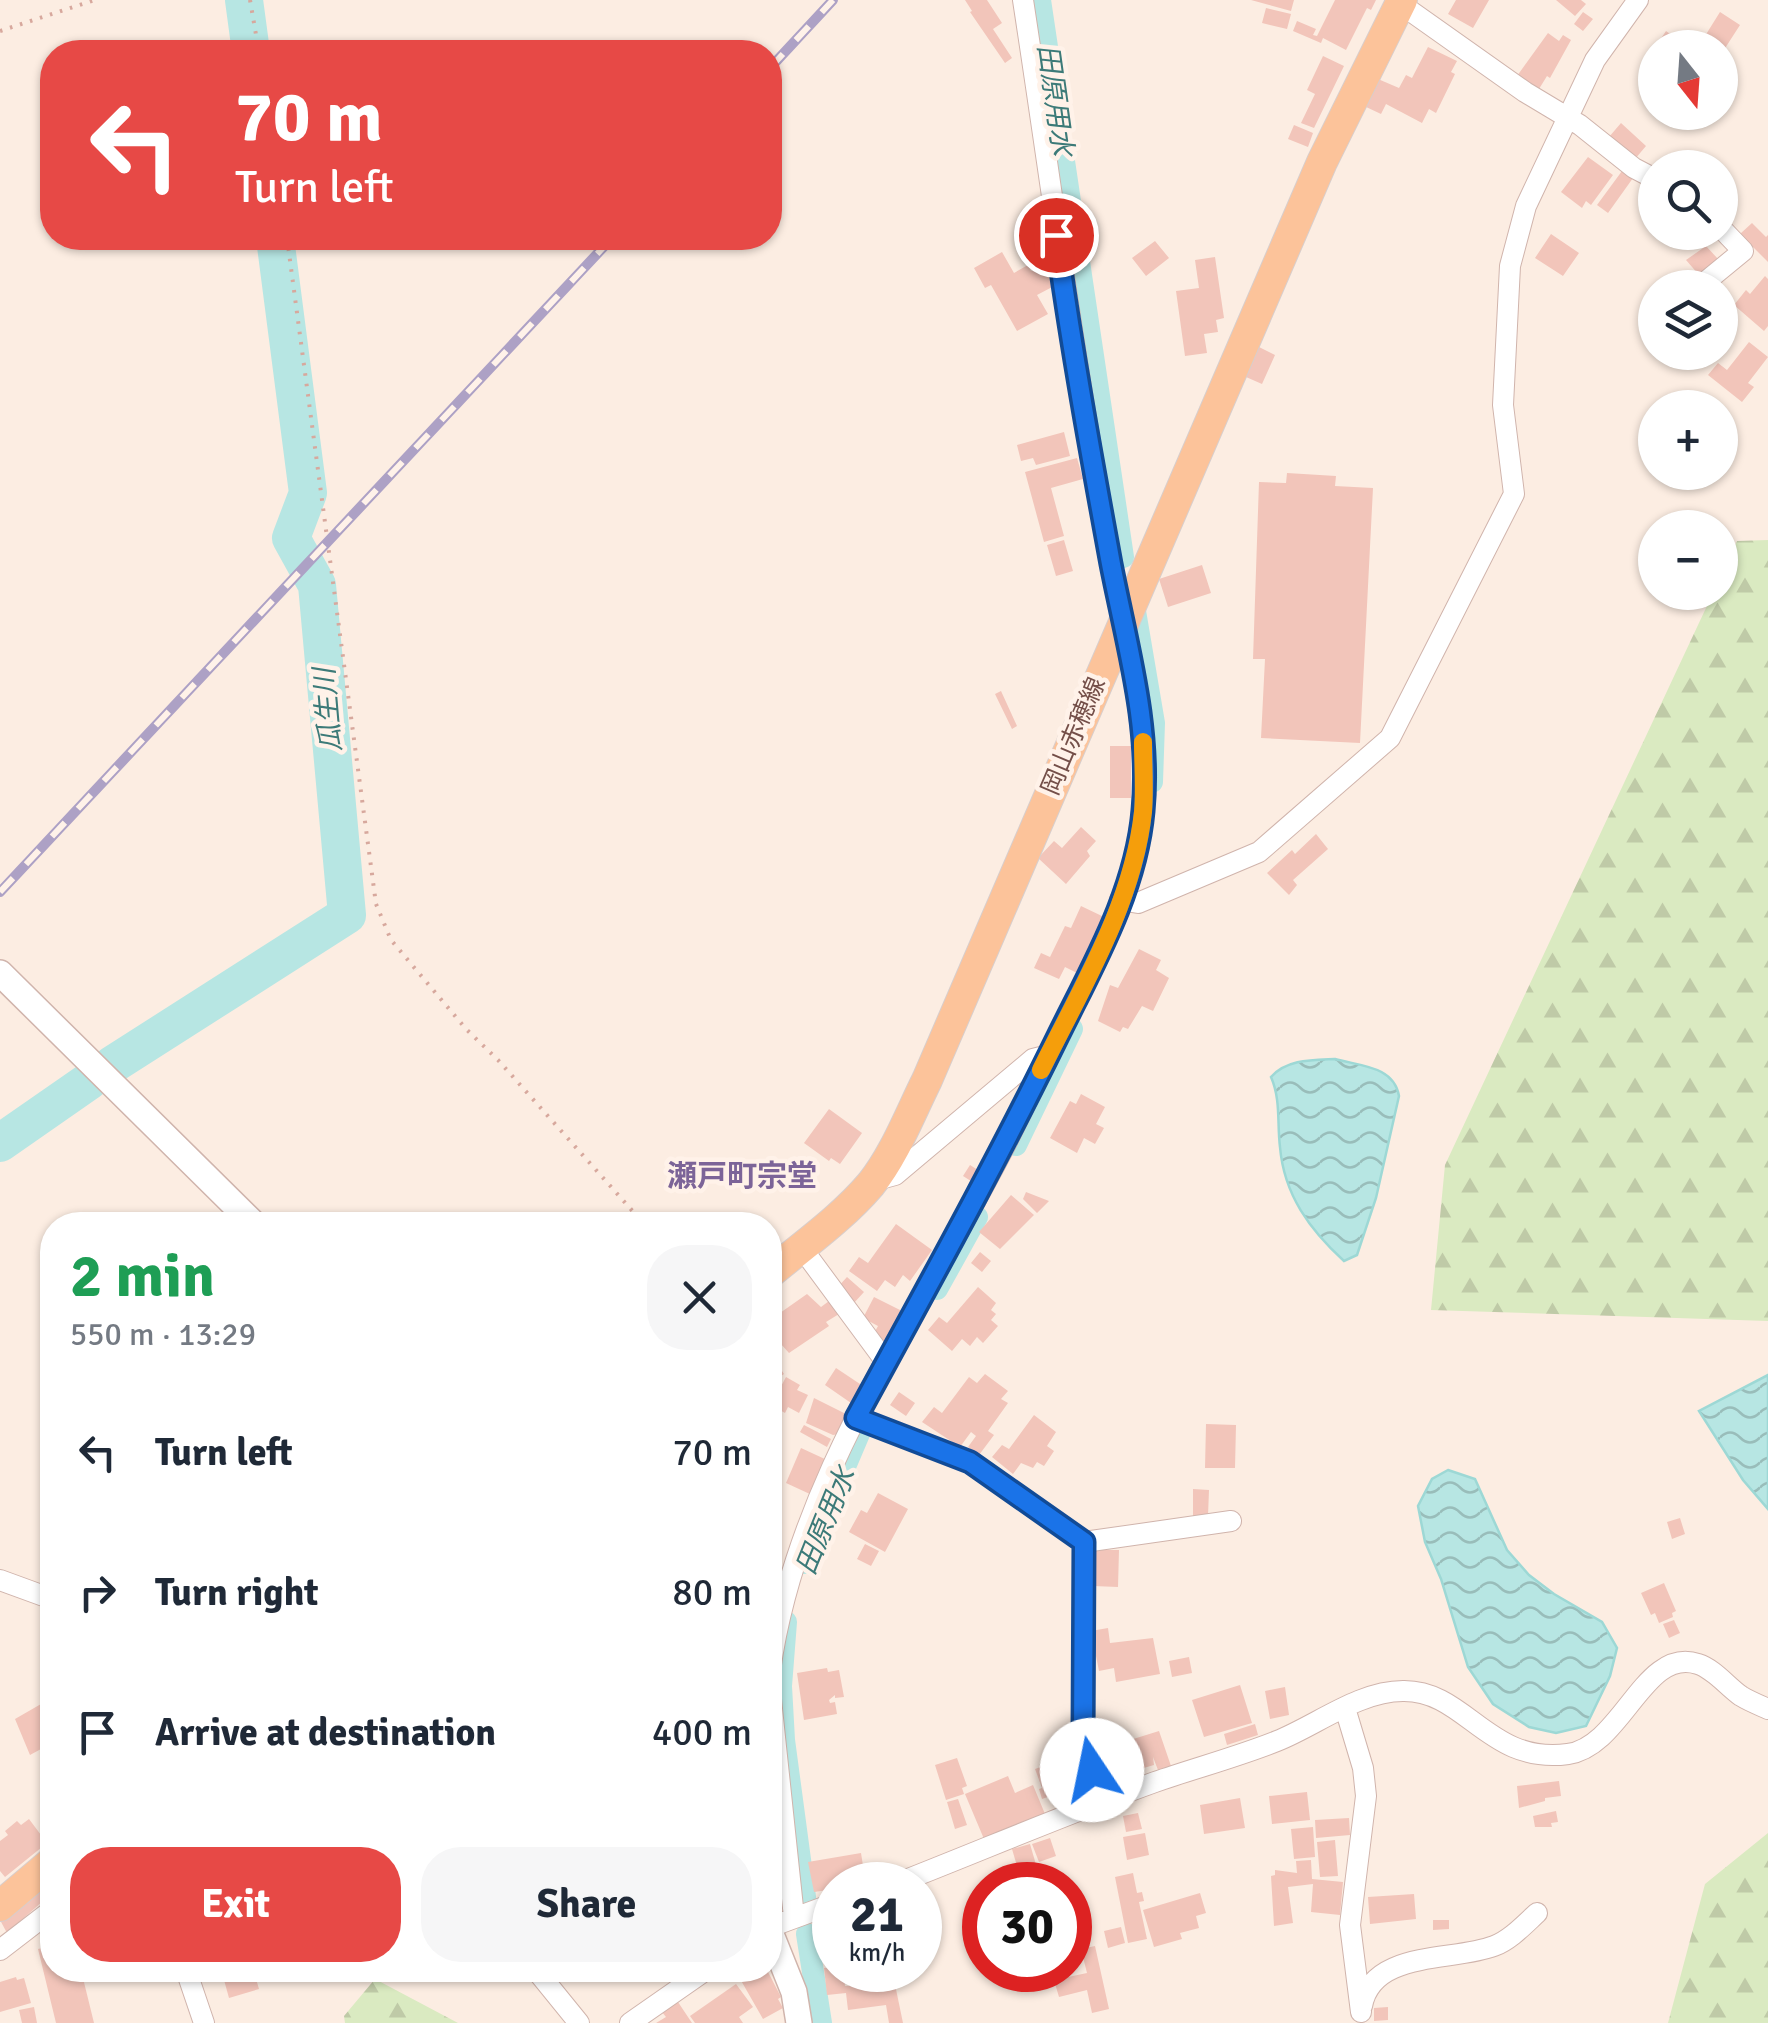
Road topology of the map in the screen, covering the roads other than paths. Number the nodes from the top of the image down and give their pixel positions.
1 (1023, 0) edge
2 (1638, 0) edge
3 (1399, 2) edge
4 (1568, 118) junction
5 (1638, 170) edge
6 (1738, 246) edge
7 (1720, 270) edge
8 (1122, 620) junction
9 (1128, 902) junction
10 (0, 972) edge
11 (1048, 1055) junction
12 (873, 1181) junction
13 (242, 1212) edge
14 (801, 1247) junction
15 (782, 1262) edge
16 (888, 1360) junction
17 (863, 1420) junction
18 (1231, 1521) dead end
19 (1084, 1542) junction
20 (0, 1580) edge
21 (40, 1595) edge
22 (782, 1606) edge
23 (1345, 1708) junction
24 (1768, 1709) edge
25 (782, 1803) edge
26 (1102, 1803) junction
27 (942, 1866) edge
28 (40, 1872) edge
29 (0, 1906) edge
30 (812, 1910) edge
31 (1537, 1913) dead end
32 (794, 1916) junction
33 (40, 1919) edge
34 (782, 1923) edge
35 (0, 1950) edge
36 (782, 1961) edge
37 (190, 1982) edge
38 (546, 1982) edge
39 (689, 1982) edge
40 (1361, 2017) edge
41 (204, 2023) edge
42 (579, 2023) edge
43 (630, 2023) edge
44 (799, 2023) edge

1 - 8 street
2 - 4 street
3 - 4 street
3 - 8 main road, 岡山赤穂線
4 - 5 street
4 - 9 street
6 - 7 street
8 - 9 street
8 - 12 main road, 岡山赤穂線
9 - 11 street
10 - 13 street
11 - 12 street
11 - 16 street
12 - 14 main road, 岡山赤穂線
14 - 15 main road, 岡山赤穂線
14 - 16 street
16 - 17 street
17 - 19 street
17 - 22 street
18 - 19 street
19 - 26 street
20 - 21 street
23 - 24 street
23 - 26 street
23 - 40 street
25 - 32 street
26 - 27 street
28 - 29 main road
30 - 32 street
31 - 40 street
32 - 34 street
33 - 35 street
36 - 44 street
37 - 41 street
38 - 42 street
39 - 43 street

